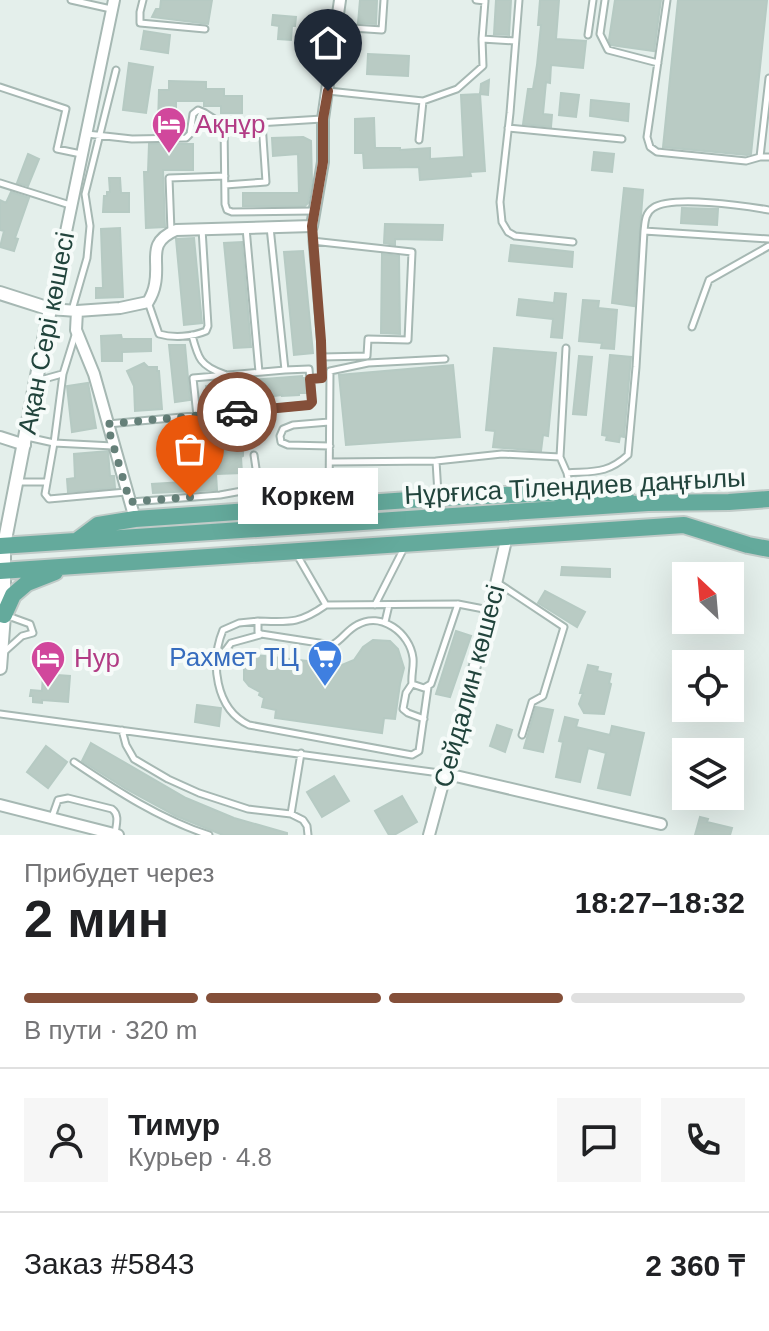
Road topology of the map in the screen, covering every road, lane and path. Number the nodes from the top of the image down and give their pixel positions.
1 (71, 0) edge
2 (143, 0) edge
3 (340, 0) edge
4 (384, 0) edge
5 (476, 0) edge
6 (519, 0) edge
7 (593, 0) edge
8 (605, 0) edge
9 (667, 0) edge
10 (113, 5) edge
11 (336, 27) junction
12 (205, 29) dead end
13 (588, 35) dead end
14 (482, 39) junction
15 (515, 41) junction
16 (658, 63) junction
17 (116, 70) dead end
18 (769, 78) edge
19 (0, 87) edge
20 (768, 90) edge
21 (328, 91) junction
22 (423, 101) junction
23 (767, 108) edge
24 (323, 119) junction
25 (262, 123) junction
26 (224, 125) junction
27 (508, 128) junction
28 (766, 129) edge
29 (87, 134) junction
30 (100, 136) junction
31 (622, 139) dead end
32 (419, 140) dead end
33 (82, 155) junction
34 (760, 157) junction
35 (769, 157) edge
36 (225, 176) junction
37 (0, 183) edge
38 (225, 185) junction
39 (71, 205) junction
40 (769, 210) edge
41 (315, 211) junction
42 (270, 226) junction
43 (312, 226) junction
44 (246, 227) junction
45 (202, 228) junction
46 (644, 231) junction
47 (172, 232) junction
48 (769, 239) edge
49 (312, 241) junction
50 (573, 242) dead end
51 (769, 246) edge
52 (0, 293) edge
53 (148, 302) junction
54 (50, 309) junction
55 (74, 311) junction
56 (692, 327) dead end
57 (76, 330) junction
58 (192, 335) junction
59 (566, 348) dead end
60 (322, 357) junction
61 (445, 359) dead end
62 (285, 370) junction
63 (259, 372) junction
64 (63, 374) junction
65 (228, 375) junction
66 (310, 379) junction
67 (36, 381) junction
68 (197, 416) junction
69 (329, 422) junction
70 (107, 424) junction
71 (0, 437) edge
72 (25, 440) junction
73 (54, 443) junction
74 (114, 446) junction
75 (330, 446) junction
76 (254, 455) dead end
77 (560, 457) junction
78 (436, 461) junction
79 (331, 462) junction
80 (567, 473) junction
81 (17, 482) junction
82 (47, 482) junction
83 (570, 492) junction
84 (438, 498) junction
85 (769, 499) edge
86 (648, 503) junction
87 (683, 503) junction
88 (131, 504) junction
89 (329, 506) junction
90 (163, 517) junction
91 (382, 520) junction
92 (684, 525) junction
93 (205, 532) junction
94 (507, 536) junction
95 (78, 540) junction
96 (407, 543) junction
97 (380, 545) junction
98 (2, 546) edge
99 (769, 549) edge
100 (295, 550) junction
101 (75, 565) junction
102 (2, 570) edge
103 (497, 582) junction
104 (458, 604) junction
105 (326, 605) junction
106 (375, 605) junction
107 (389, 605) junction
108 (490, 610) junction
109 (4, 615) junction
110 (258, 621) junction
111 (385, 622) junction
112 (261, 634) junction
113 (2, 654) junction
114 (216, 664) junction
115 (0, 668) edge
116 (412, 684) junction
117 (428, 687) junction
118 (0, 714) edge
119 (424, 719) junction
120 (122, 730) junction
121 (522, 735) dead end
122 (301, 753) junction
123 (74, 762) dead end
124 (447, 774) junction
125 (0, 805) edge
126 (291, 814) junction
127 (52, 817) junction
128 (661, 830) edge
129 (116, 834) edge
130 (209, 835) edge
131 (308, 835) edge
132 (429, 835) edge

1 - 10 lane
2 - 12 lane
3 - 11 street
4 - 11 lane
5 - 14 lane
6 - 15 lane
7 - 13 lane
8 - 16 lane
9 - 16 lane
10 - 29 street, Ақан Сері көшесі
11 - 21 street
14 - 15 lane
14 - 22 lane
15 - 27 lane
16 - 34 lane
17 - 30 lane
18 - 20 lane
19 - 33 lane
20 - 23 lane
21 - 22 lane
21 - 24 street
22 - 32 lane
23 - 28 lane
24 - 25 lane
24 - 41 street
25 - 26 lane
25 - 38 lane
26 - 30 lane
26 - 36 lane
27 - 31 lane
27 - 50 lane
28 - 34 lane
29 - 30 lane
29 - 33 street, Ақан Сері көшесі
30 - 55 lane
33 - 39 street, Ақан Сері көшесі
34 - 35 lane
36 - 38 lane
36 - 47 lane
37 - 39 lane
38 - 41 lane
39 - 54 street, Ақан Сері көшесі
40 - 46 lane
41 - 43 street
42 - 43 street
42 - 44 street
42 - 62 lane
43 - 49 lane
44 - 45 street
44 - 63 lane
45 - 47 street
45 - 58 lane
46 - 48 lane
46 - 80 lane
47 - 53 street
49 - 60 lane
49 - 60 lane
51 - 56 lane
52 - 54 street
53 - 55 street
53 - 58 lane
54 - 55 street
54 - 67 street, Ақан Сері көшесі
55 - 57 street
57 - 64 lane
57 - 70 street
58 - 65 lane
59 - 77 lane
60 - 66 lane
61 - 69 lane
62 - 63 lane
62 - 66 lane
63 - 65 lane
64 - 67 lane
64 - 73 lane
65 - 68 lane
66 - 68 lane
67 - 72 street, Ақан Сері көшесі
68 - 70 lane
69 - 75 lane
69 - 75 lane
70 - 74 street
71 - 72 street
72 - 73 lane
72 - 81 street, Ақан Сері көшесі
73 - 74 lane
73 - 82 lane
74 - 88 street
75 - 79 lane
76 - 88 lane
77 - 78 lane
77 - 80 lane
78 - 79 lane
78 - 84 lane
79 - 89 lane
80 - 83 lane
81 - 82 lane
81 - 98 street, Ақан Сері көшесі
82 - 88 lane
83 - 84 main road
83 - 86 main road
84 - 89 main road
85 - 87 main road, Нұрғиса Тілендиев даңғылы
86 - 87 main road, Нұрғиса Тілендиев даңғылы
86 - 91 main road, Нұрғиса Тілендиев даңғылы
87 - 92 main road
88 - 90 main road
88 - 95 main road
89 - 90 main road
90 - 93 main road
91 - 93 main road, Нұрғиса Тілендиев даңғылы
91 - 97 main road
92 - 94 main road, Нұрғиса Тілендиев даңғылы
92 - 99 main road, Нұрғиса Тілендиев даңғылы
93 - 95 main road, Нұрғиса Тілендиев даңғылы
94 - 96 main road, Нұрғиса Тілендиев даңғылы
94 - 103 street, Сейдалин көшесі
95 - 98 main road, Нұрғиса Тілендиев даңғылы
96 - 97 main road, Нұрғиса Тілендиев даңғылы
96 - 106 lane
97 - 100 main road, Нұрғиса Тілендиев даңғылы
98 - 102 street, Ақан Сері көшесі
100 - 101 main road, Нұрғиса Тілендиев даңғылы
100 - 105 lane
101 - 102 main road, Нұрғиса Тілендиев даңғылы
101 - 109 main road
102 - 109 street, Ақан Сері көшесі
103 - 108 street, Сейдалин көшесі
103 - 121 lane
104 - 107 lane
104 - 108 lane
104 - 117 lane
105 - 106 lane
105 - 110 lane
106 - 107 lane
107 - 111 lane
108 - 124 street, Сейдалин көшесі
109 - 113 street, Ақан Сері көшесі
109 - 113 lane
110 - 112 lane
110 - 114 lane
111 - 112 lane
111 - 116 lane
112 - 114 lane
113 - 115 street, Ақан Сері көшесі
114 - 119 lane
116 - 117 lane
116 - 119 lane
117 - 119 lane
118 - 120 lane
120 - 122 lane
120 - 126 lane
122 - 124 lane
122 - 126 lane
123 - 130 lane
124 - 128 street
124 - 132 street, Сейдалин көшесі
125 - 127 street
126 - 131 lane
127 - 129 street
127 - 129 lane

